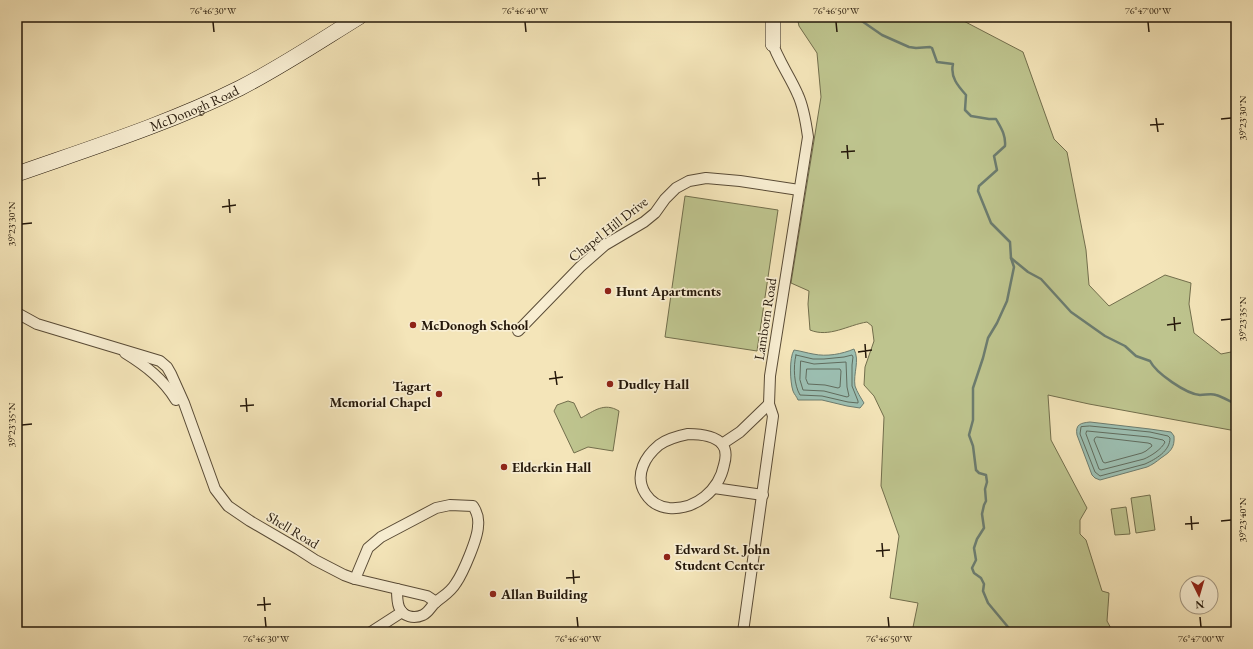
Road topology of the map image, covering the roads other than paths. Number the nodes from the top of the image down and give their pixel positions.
1 (360, 17) edge
2 (766, 17) edge
3 (773, 17) edge
4 (773, 44) junction
5 (17, 174) edge
6 (799, 190) junction
7 (17, 313) edge
8 (518, 331) dead end
9 (770, 404) junction
10 (722, 444) junction
11 (714, 488) junction
12 (762, 495) junction
13 (355, 579) junction
14 (397, 589) junction
15 (436, 602) junction
16 (402, 612) junction
17 (372, 632) edge
18 (743, 632) edge

1 - 5 main road, McDonogh Road
2 - 4 street, Lamborn Road
3 - 4 main road
4 - 6 street, Lamborn Road
6 - 8 street, Chapel Hill Drive
6 - 9 street, Lamborn Road
7 - 13 street, Shell Road
9 - 10 street
9 - 12 street, Lamborn Road
10 - 11 street
10 - 11 street
11 - 12 street
12 - 18 street, Lamborn Road
13 - 14 street, Shell Road
13 - 15 street
14 - 15 street, Shell Road
14 - 16 street
15 - 16 street
16 - 17 street

